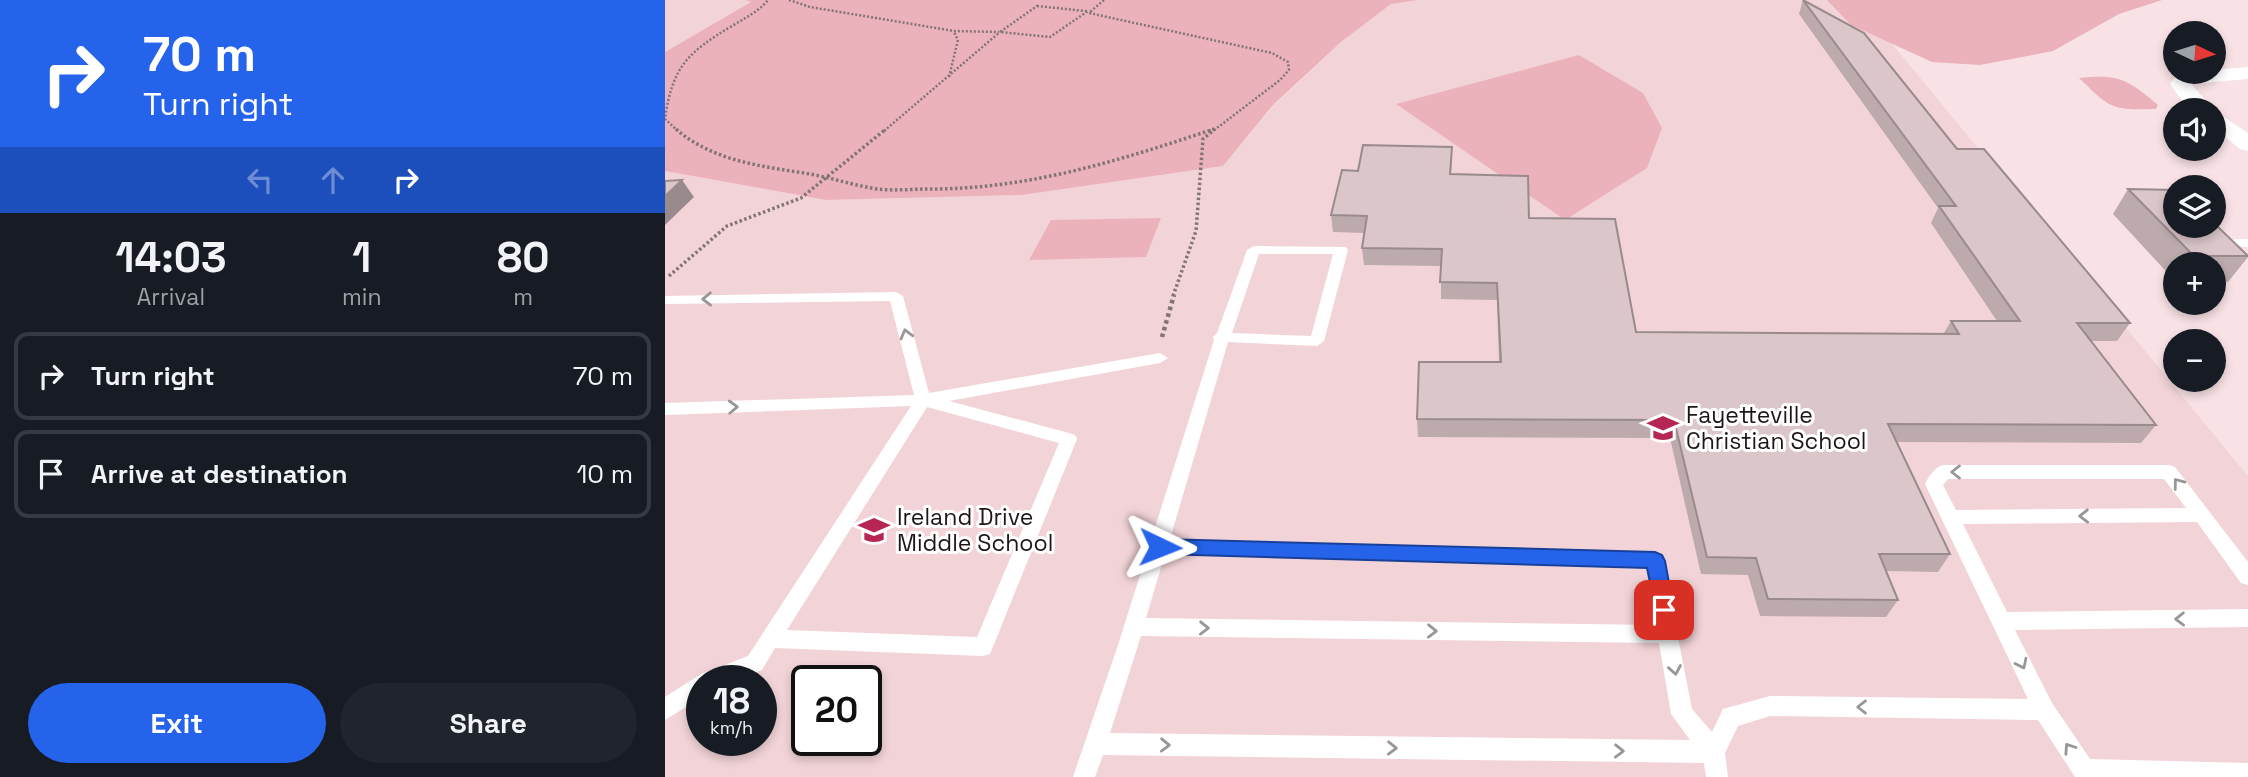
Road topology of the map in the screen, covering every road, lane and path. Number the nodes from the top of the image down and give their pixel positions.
1 (768, 0) edge
2 (789, 0) edge
3 (1104, 0) edge
4 (1088, 11) junction
5 (954, 31) junction
6 (1000, 32) junction
7 (2248, 73) edge
8 (949, 77) junction
9 (2189, 98) edge
10 (2226, 127) edge
11 (1214, 129) junction
12 (2248, 144) edge
13 (830, 177) junction
14 (665, 280) edge
15 (665, 300) edge
16 (1220, 337) junction
17 (1160, 358) joint
18 (923, 400) junction
19 (665, 410) edge
20 (2201, 515) junction
21 (1951, 517) junction
22 (1160, 547) junction
23 (2248, 577) edge
24 (2248, 618) edge
25 (2001, 621) junction
26 (1136, 627) junction
27 (1669, 634) junction
28 (770, 639) junction
29 (750, 665) edge
30 (686, 695) edge
31 (665, 709) edge
32 (2044, 710) junction
33 (1096, 744) junction
34 (1714, 752) junction
35 (2248, 774) edge
36 (1084, 777) edge
37 (1717, 777) edge

1 - 13 path
2 - 5 path
3 - 4 path
4 - 6 path
4 - 6 path
4 - 11 path
5 - 6 path
5 - 8 path
6 - 8 path
7 - 9 street
8 - 13 path
10 - 12 street
11 - 13 path
11 - 17 path
13 - 14 path
18 -> 15 lane
16 - 16 lane
16 - 22 lane
17 - 18 lane
19 -> 18 lane
18 - 28 lane
18 - 28 lane
20 -> 21 lane
20 -> 21 lane
20 - 23 lane
21 - 25 lane
22 - 26 lane
22 - 27 lane
24 -> 25 lane
25 -> 32 lane
26 -> 27 lane
26 - 33 lane
27 -> 34 lane
28 - 29 lane
30 - 31 lane
32 -> 34 lane
35 -> 32 lane
33 -> 34 lane
33 - 36 lane
34 - 37 lane

